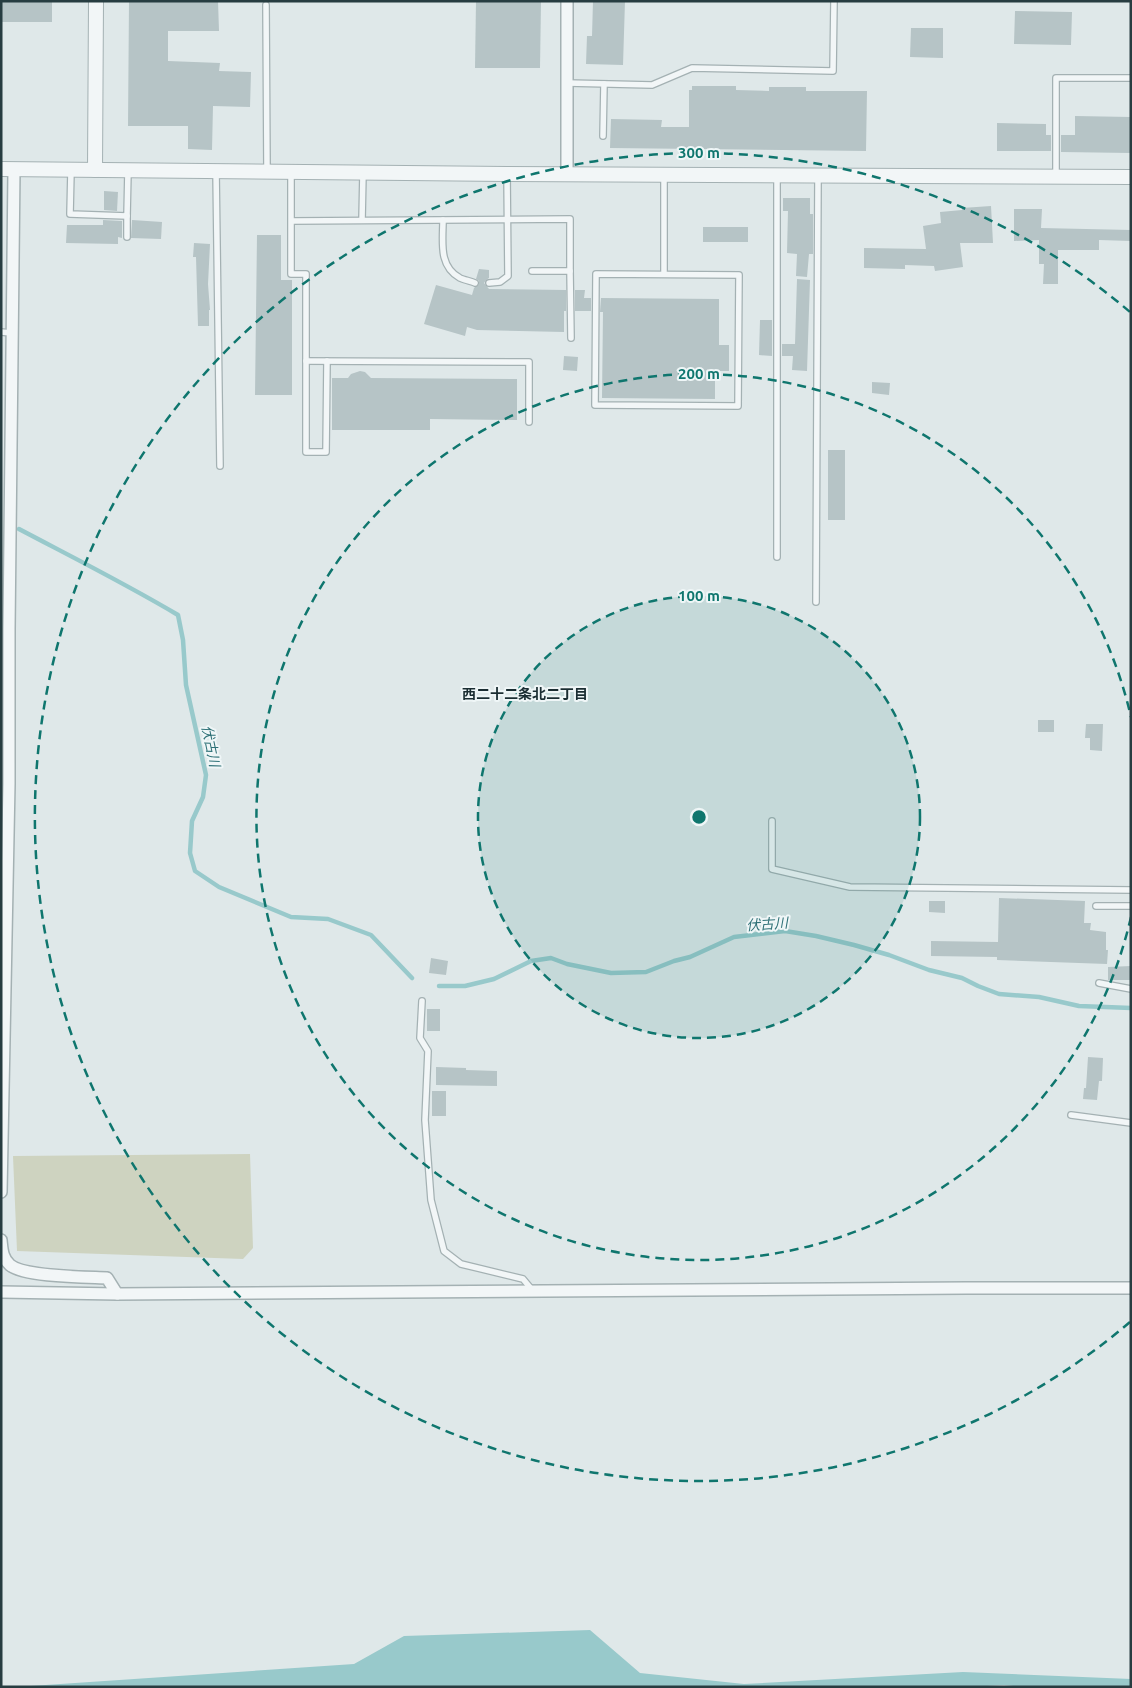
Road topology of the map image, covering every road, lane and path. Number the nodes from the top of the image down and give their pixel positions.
1 (96, 1) edge
2 (568, 1) edge
3 (834, 1) edge
4 (266, 5) dead end
5 (1131, 78) edge
6 (567, 83) junction
7 (604, 84) junction
8 (603, 136) dead end
9 (8, 169) edge
10 (71, 170) junction
11 (94, 170) junction
12 (128, 171) junction
13 (216, 171) junction
14 (267, 172) junction
15 (291, 172) junction
16 (363, 172) junction
17 (507, 174) junction
18 (567, 174) junction
19 (664, 174) junction
20 (777, 175) junction
21 (818, 175) junction
22 (1056, 177) junction
23 (1131, 177) edge
24 (127, 216) junction
25 (362, 220) junction
26 (443, 220) junction
27 (508, 220) junction
28 (292, 221) junction
29 (127, 237) dead end
30 (570, 270) junction
31 (532, 271) dead end
32 (664, 274) junction
33 (475, 283) dead end
34 (489, 283) dead end
35 (7, 332) edge
36 (571, 338) dead end
37 (306, 361) junction
38 (328, 361) junction
39 (529, 422) dead end
40 (220, 466) dead end
41 (777, 557) dead end
42 (816, 602) dead end
43 (772, 821) dead end
44 (1131, 890) edge
45 (1096, 906) dead end
46 (1131, 906) edge
47 (1099, 983) dead end
48 (1131, 989) edge
49 (422, 1001) dead end
50 (1071, 1115) dead end
51 (1131, 1124) edge
52 (1, 1192) edge
53 (1, 1240) edge
54 (1131, 1288) edge
55 (1, 1292) edge
56 (534, 1292) junction
57 (117, 1294) junction

1 - 11 street
2 - 6 street
3 - 7 lane
4 - 14 lane
5 - 22 lane
6 - 7 lane
6 - 18 street
7 - 8 lane
9 - 10 street
9 - 35 street
10 - 11 street
10 - 24 lane
11 - 12 street
12 - 13 street
12 - 24 lane
13 - 14 street
13 - 40 lane
14 - 15 street
15 - 16 street
15 - 28 lane
16 - 17 street
16 - 25 lane
17 - 18 street
17 - 27 lane
18 - 19 street
19 - 20 street
19 - 32 lane
20 - 21 street
20 - 41 lane
21 - 22 street
21 - 42 lane
22 - 23 street
24 - 29 lane
25 - 26 lane
25 - 28 lane
26 - 27 lane
26 - 33 lane
27 - 30 lane
27 - 34 lane
28 - 37 lane
30 - 31 lane
30 - 36 lane
32 - 32 lane
35 - 52 street
37 - 38 lane
37 - 38 lane
38 - 39 lane
43 - 44 lane
45 - 46 lane
47 - 48 lane
49 - 56 lane
50 - 51 lane
53 - 57 street
54 - 56 street
55 - 57 street
56 - 57 street

